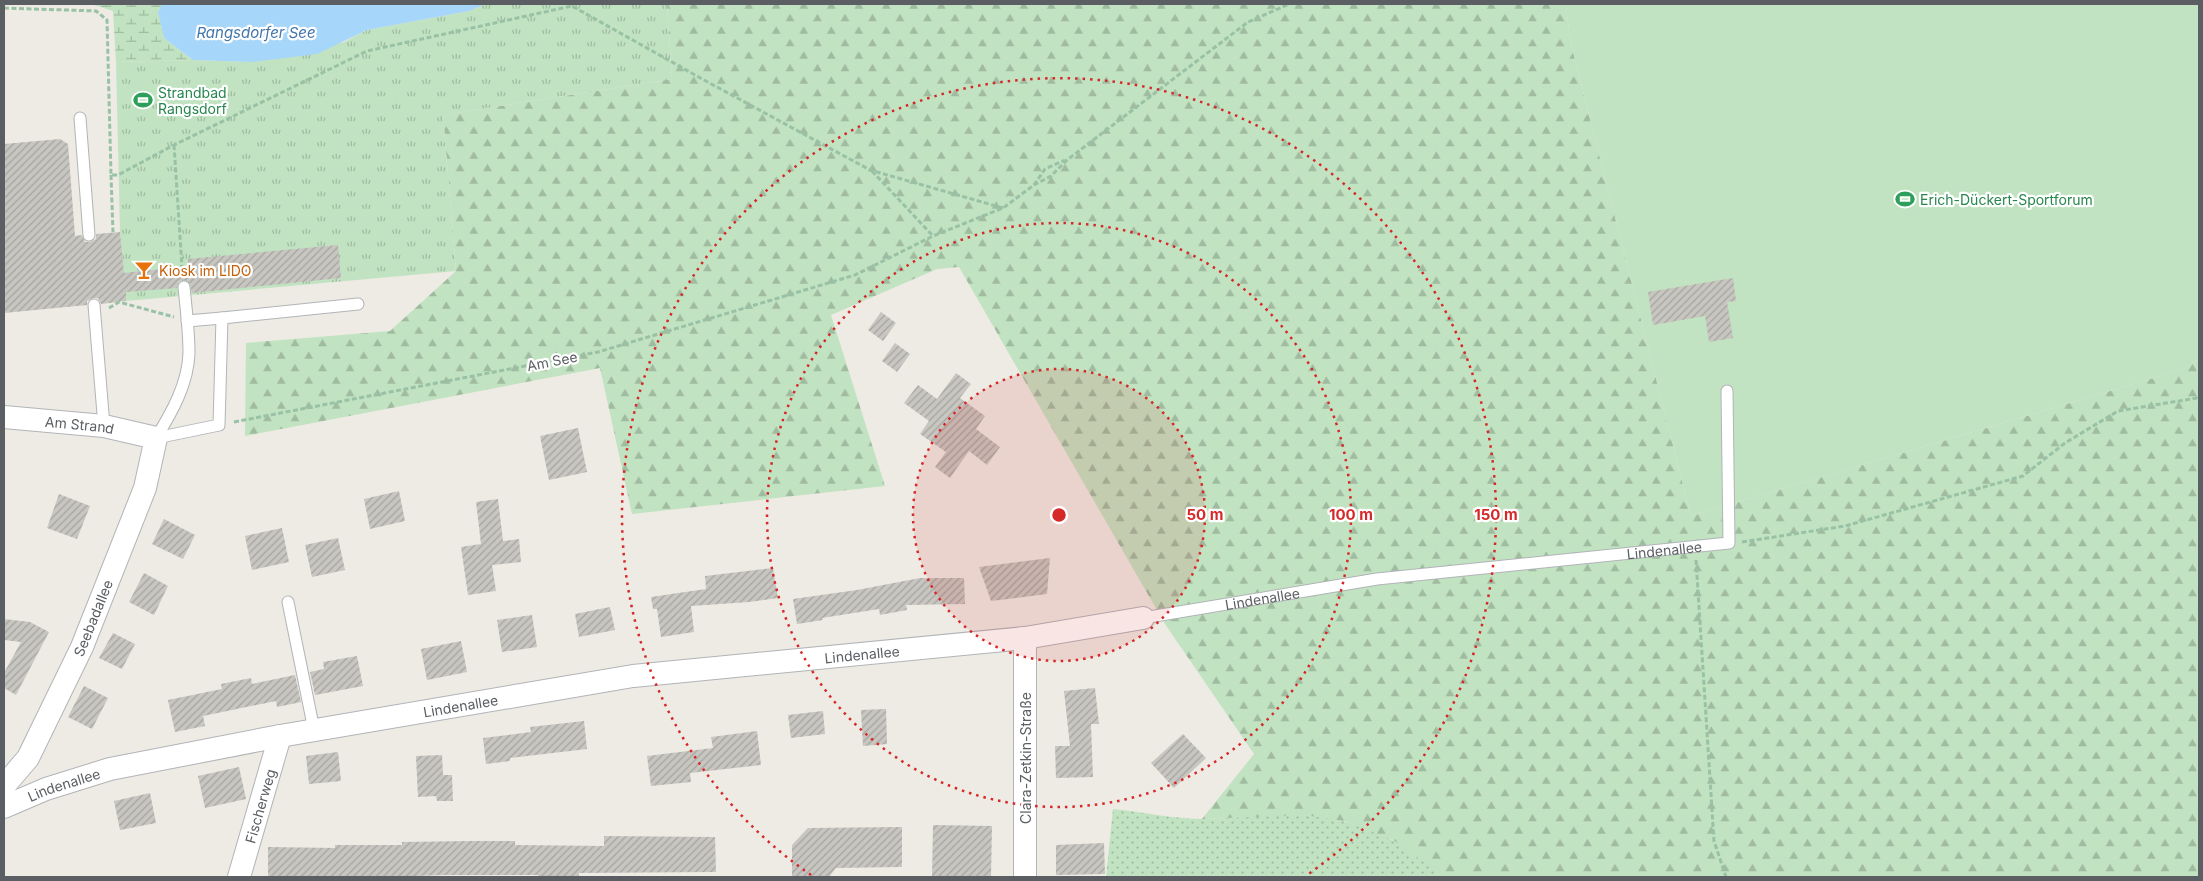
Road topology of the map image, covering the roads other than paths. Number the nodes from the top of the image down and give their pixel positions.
1 (80, 118) dead end
2 (89, 235) dead end
3 (184, 287) dead end
4 (358, 304) dead end
5 (94, 305) dead end
6 (222, 318) junction
7 (187, 321) junction
8 (1727, 391) dead end
9 (4, 417) edge
10 (104, 426) junction
11 (156, 438) junction
12 (288, 602) dead end
13 (1143, 618) joint
14 (1025, 638) junction
15 (314, 730) junction
16 (280, 736) junction
17 (4, 786) edge
18 (4, 807) edge
19 (239, 877) edge
20 (1025, 877) edge

1 - 2 lane
3 - 7 lane
4 - 6 lane
5 - 10 lane
6 - 7 lane
6 - 11 lane
7 - 11 lane
8 - 13 lane, Lindenallee
9 - 10 street, Am Strand
10 - 11 street, Am Strand
11 - 17 street, Seebadallee
12 - 15 lane
13 - 14 street, Lindenallee
14 - 15 street, Lindenallee
14 - 20 street, Clara-Zetkin-Straße
15 - 16 street, Lindenallee
16 - 18 street, Lindenallee
16 - 19 street, Fischerweg

